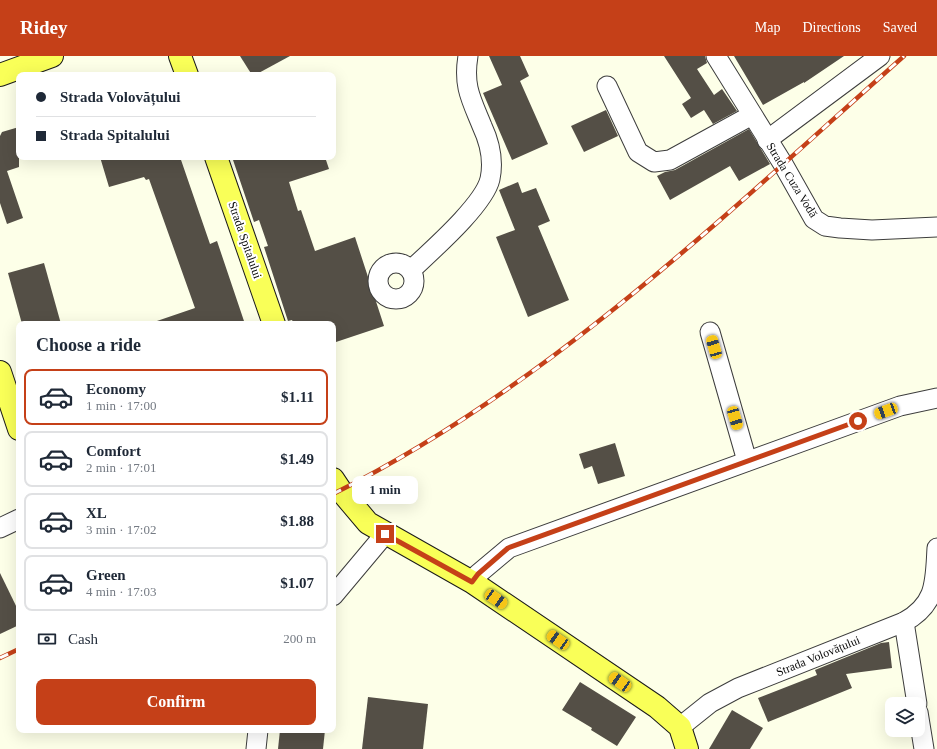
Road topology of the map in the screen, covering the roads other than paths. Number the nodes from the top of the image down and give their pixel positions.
1 (52, 56) edge
2 (180, 56) edge
3 (468, 56) edge
4 (716, 56) edge
5 (880, 56) edge
6 (186, 72) edge
7 (0, 75) edge
8 (607, 86) dead end
9 (752, 115) junction
10 (767, 140) junction
11 (217, 160) edge
12 (937, 227) edge
13 (411, 270) dead end
14 (273, 321) edge
15 (710, 332) dead end
16 (0, 372) edge
17 (937, 398) edge
18 (16, 420) edge
19 (747, 461) junction
20 (336, 484) edge
21 (16, 520) edge
22 (0, 528) edge
23 (385, 534) junction
24 (937, 548) edge
25 (472, 582) junction
26 (336, 592) edge
27 (930, 611) edge
28 (904, 622) junction
29 (916, 697) edge
30 (680, 727) junction
31 (258, 733) edge
32 (922, 737) edge
33 (256, 749) edge
34 (686, 749) edge
35 (924, 749) edge

1 - 7 main road
2 - 6 main road
3 - 13 street
4 - 9 street, Strada Cuza Vodă
5 - 10 street
8 - 9 street
9 - 10 street, Strada Cuza Vodă
10 - 12 street, Strada Cuza Vodă
11 - 14 main road, Strada Spitalului
15 - 19 street
16 - 18 main road
17 - 19 street
19 - 25 street
20 - 23 main road
21 - 22 street
23 - 25 main road
23 - 26 street
24 - 27 street, Strada Volovățului
25 - 30 main road
27 - 28 street, Strada Volovățului
28 - 29 street
28 - 30 street, Strada Volovățului
30 - 34 main road
31 - 33 street
32 - 35 street

